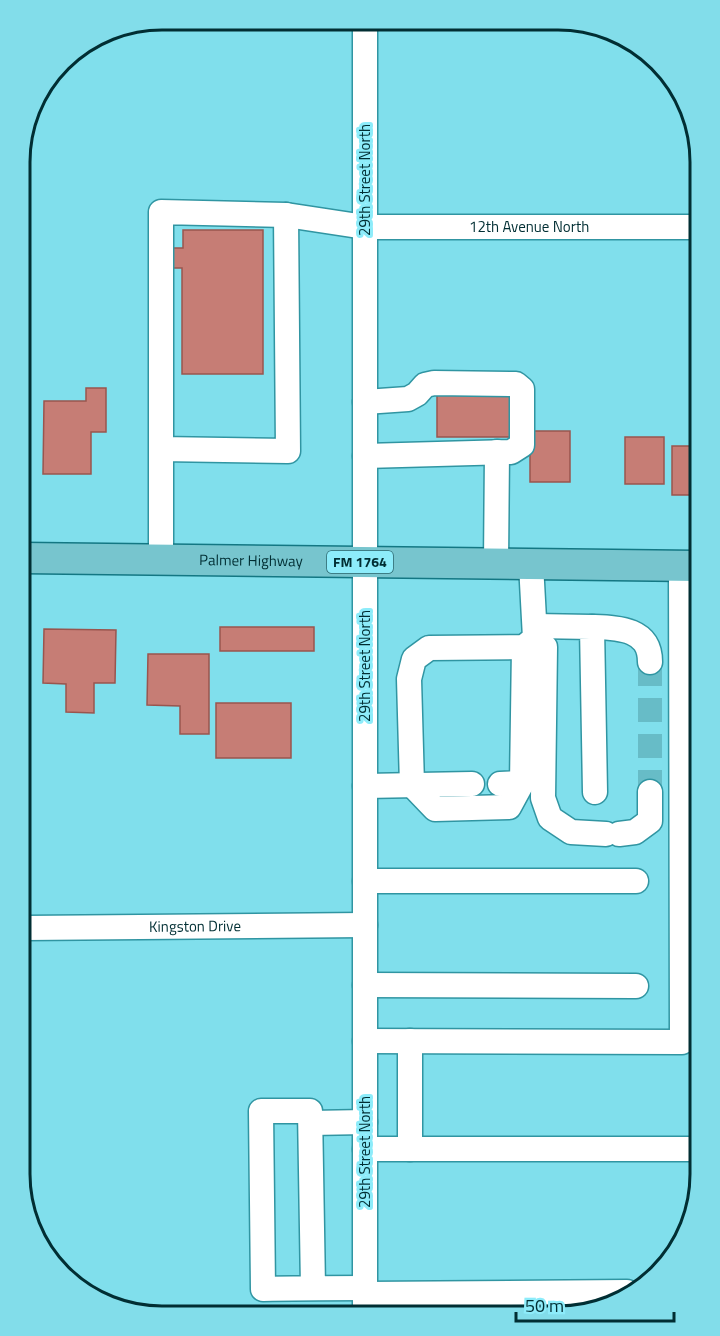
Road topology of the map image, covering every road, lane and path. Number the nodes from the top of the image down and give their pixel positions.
1 (365, 30) edge
2 (286, 215) junction
3 (365, 227) junction
4 (690, 227) edge
5 (365, 402) junction
6 (161, 450) junction
7 (497, 452) junction
8 (364, 456) junction
9 (30, 558) edge
10 (161, 560) junction
11 (364, 562) junction
12 (496, 563) junction
13 (531, 564) junction
14 (688, 566) edge
15 (689, 624) edge
16 (592, 627) junction
17 (531, 637) junction
18 (650, 662) tunnel mouth
19 (689, 766) edge
20 (472, 784) dead end
21 (412, 785) junction
22 (364, 786) junction
23 (595, 792) dead end
24 (650, 792) tunnel mouth
25 (364, 881) junction
26 (636, 881) dead end
27 (690, 922) edge
28 (364, 925) junction
29 (30, 928) edge
30 (365, 985) junction
31 (636, 986) dead end
32 (365, 1041) junction
33 (410, 1041) junction
34 (365, 1122) junction
35 (310, 1123) junction
36 (365, 1149) junction
37 (410, 1149) junction
38 (690, 1149) edge
39 (313, 1288) junction
40 (616, 1292) edge
41 (365, 1298) edge

1 - 3 street, 29th Street North
2 - 3 street, 12th Avenue North
2 - 6 street
2 - 6 street, 12th Avenue North
3 - 4 street, 12th Avenue North
3 - 5 street, 29th Street North
5 - 7 street
5 - 8 street, 29th Street North
6 - 10 street
7 - 8 street
7 - 12 street
8 - 11 street, 29th Street North
9 - 10 main road, Palmer Highway / FM 1764
10 - 11 main road, Palmer Highway / FM 1764
11 - 12 main road, Palmer Highway / FM 1764
11 - 22 street, 29th Street North
12 - 13 main road, Palmer Highway / FM 1764
13 - 14 main road, Palmer Highway / FM 1764
13 - 17 street
14 - 15 street
15 - 19 street
16 - 17 street
16 - 18 street
16 - 23 street
17 - 21 street
17 - 21 street
17 - 24 street
19 - 27 street
20 - 21 street
21 - 22 street
22 - 25 street, 29th Street North
25 - 26 street
25 - 28 street, 29th Street North
27 - 33 street
28 - 29 street, Kingston Drive
28 - 30 street, 29th Street North
30 - 31 street
30 - 32 street, 29th Street North
32 - 33 street
32 - 34 street, 29th Street North
33 - 37 street
34 - 35 street
34 - 36 street, 29th Street North
35 - 39 street
35 - 39 street
36 - 37 street
36 - 41 street, 29th Street North
37 - 38 street
39 - 41 street
40 - 41 street

